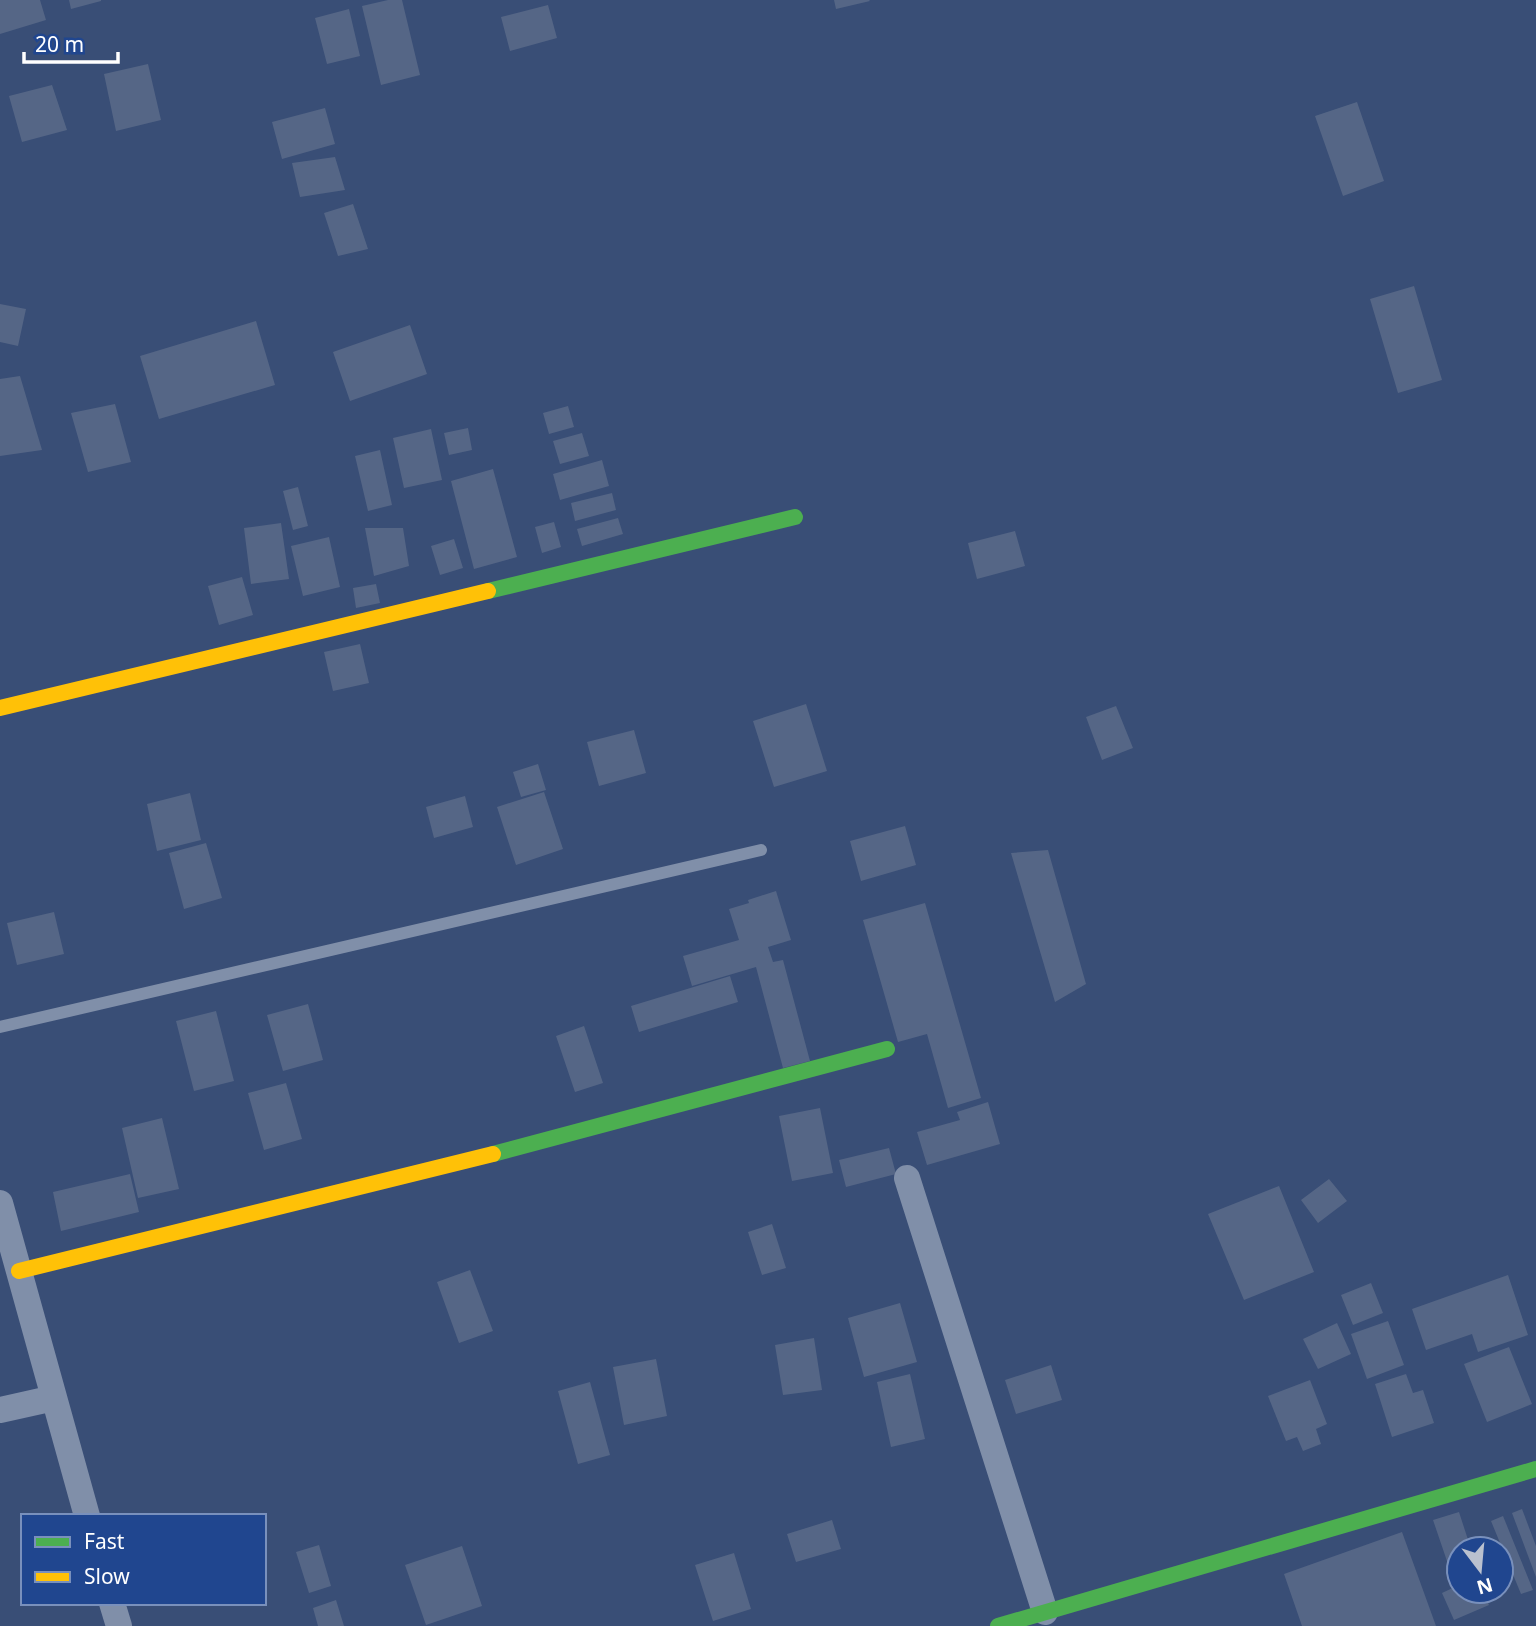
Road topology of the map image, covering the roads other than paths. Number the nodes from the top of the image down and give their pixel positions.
1 (795, 517) dead end
2 (0, 708) edge
3 (761, 850) dead end
4 (0, 1027) edge
5 (887, 1049) dead end
6 (907, 1178) dead end
7 (0, 1203) edge
8 (19, 1270) junction
9 (54, 1398) junction
10 (0, 1410) edge
11 (1536, 1469) edge
12 (86, 1514) edge
13 (113, 1605) edge
14 (1045, 1612) junction
15 (119, 1626) edge
16 (998, 1626) edge

1 - 2 street
3 - 4 lane
5 - 8 street
6 - 14 street
7 - 8 street
8 - 9 street
9 - 10 street
9 - 12 street
11 - 14 street
13 - 15 street
14 - 16 street

